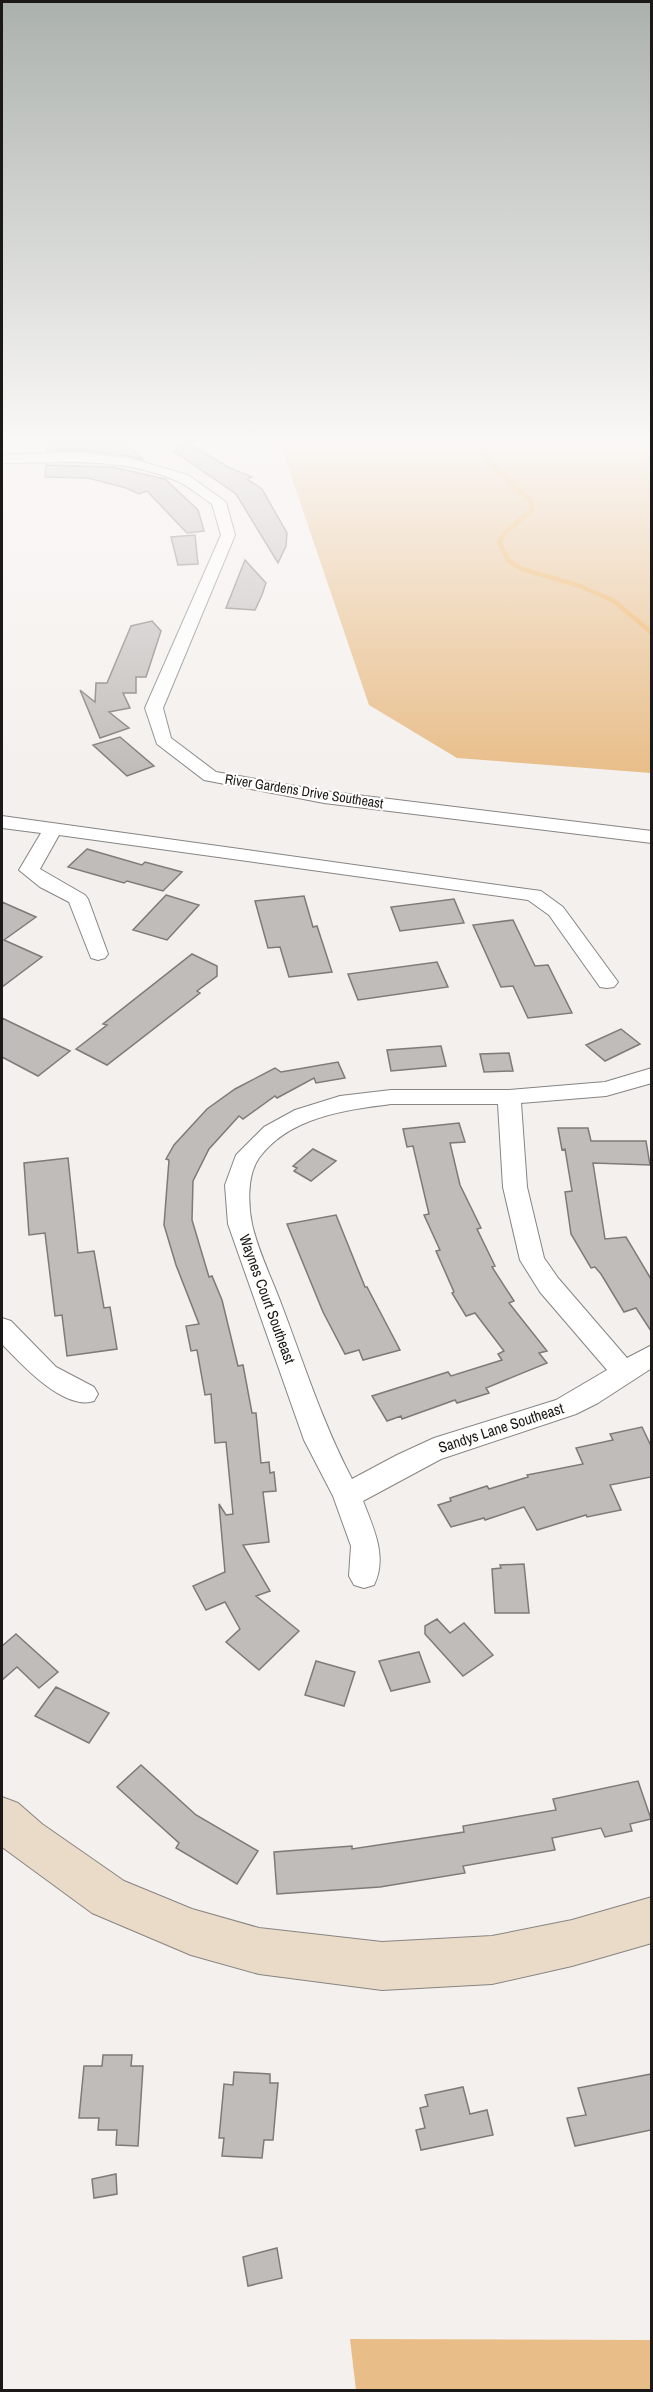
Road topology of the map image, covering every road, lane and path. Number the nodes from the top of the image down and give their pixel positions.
1 (221, 552) edge
2 (2, 822) edge
3 (53, 829) junction
4 (651, 837) edge
5 (98, 954) dead end
6 (607, 982) dead end
7 (651, 1075) edge
8 (508, 1097) junction
9 (2, 1328) edge
10 (651, 1355) edge
11 (624, 1371) junction
12 (85, 1394) dead end
13 (347, 1496) junction
14 (364, 1576) dead end
15 (2, 1818) edge
16 (651, 1920) edge

1 - 4 street, River Gardens Drive Southeast
2 - 3 street
3 - 5 street
3 - 6 street
7 - 8 street, Waynes Court Southeast
8 - 11 street
8 - 13 street, Waynes Court Southeast
9 - 12 street
10 - 11 street, Sandys Lane Southeast
11 - 13 street, Sandys Lane Southeast
13 - 14 street, Waynes Court Southeast
15 - 16 street

